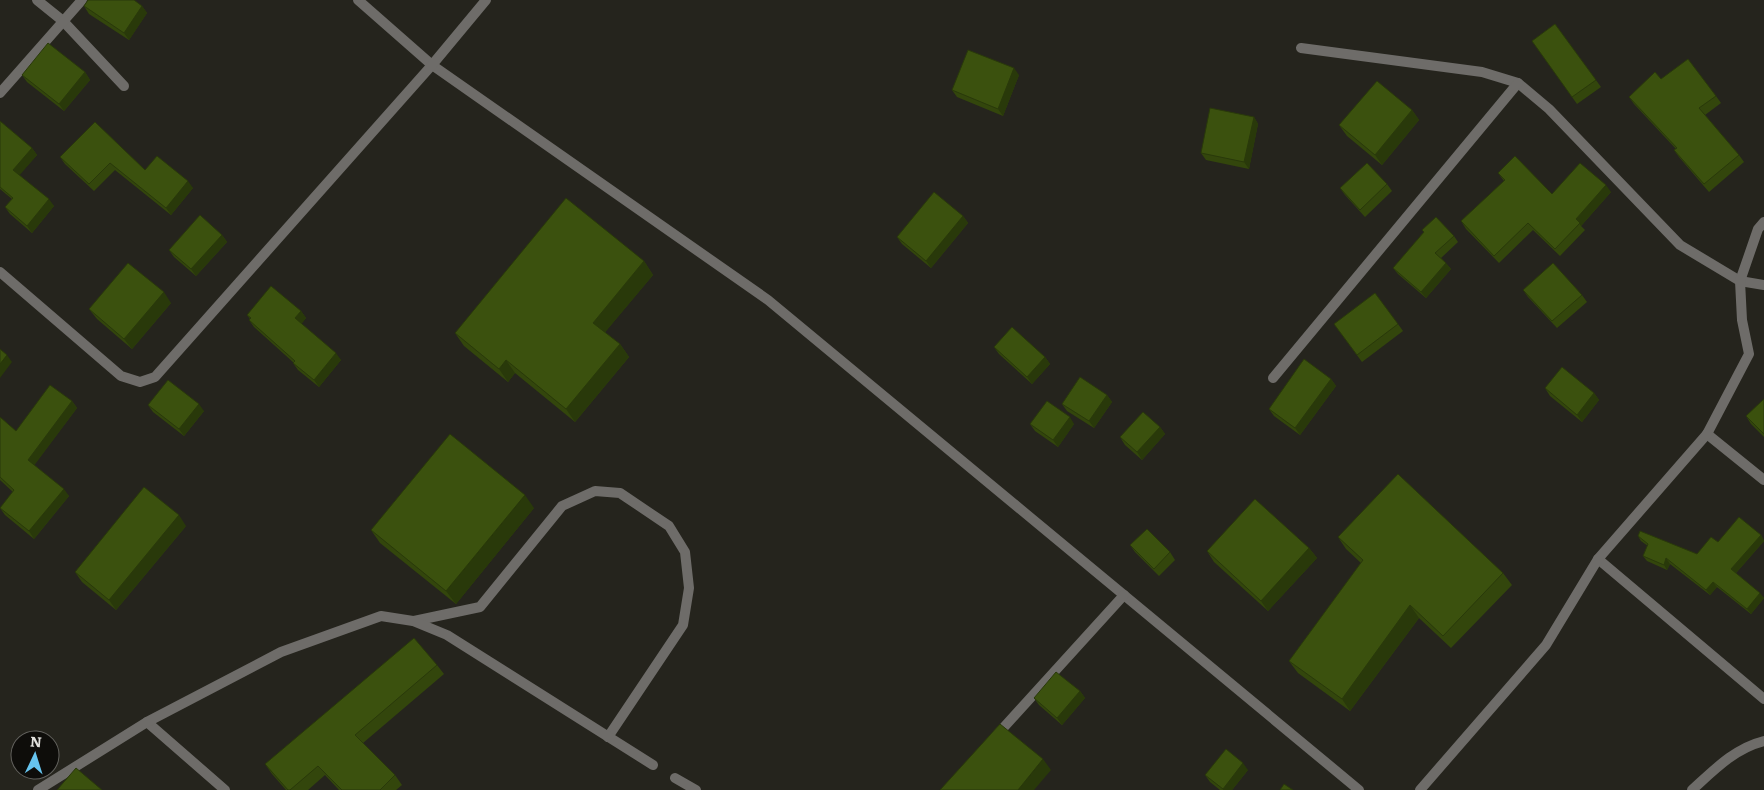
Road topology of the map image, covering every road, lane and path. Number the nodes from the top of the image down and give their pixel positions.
1 (37, 0) edge
2 (82, 0) edge
3 (358, 0) edge
4 (486, 0) edge
5 (63, 21) junction
6 (1301, 48) dead end
7 (432, 65) junction
8 (1518, 83) junction
9 (124, 86) dead end
10 (0, 93) edge
11 (1764, 222) edge
12 (0, 272) edge
13 (1740, 281) junction
14 (1764, 285) edge
15 (1274, 378) dead end
16 (1706, 434) junction
17 (1764, 480) edge
18 (1598, 559) junction
19 (1124, 595) junction
20 (413, 621) junction
21 (1764, 699) edge
22 (147, 722) junction
23 (608, 737) junction
24 (1764, 741) edge
25 (986, 747) edge
26 (653, 765) dead end
27 (675, 778) dead end
28 (38, 790) edge
29 (225, 790) edge
30 (696, 790) edge
31 (1358, 790) edge
32 (1420, 790) edge
33 (1692, 790) edge

1 - 5 street
2 - 5 street
3 - 7 street
4 - 7 street
5 - 9 street
5 - 10 street
6 - 8 street
7 - 12 street
7 - 19 street
8 - 13 street
8 - 15 street
11 - 13 street
13 - 14 street
13 - 16 street
16 - 17 street
16 - 18 street
18 - 21 street
18 - 32 street
19 - 25 street
19 - 31 street
20 - 22 street
20 - 23 street
20 - 23 street
22 - 28 street
22 - 29 street
23 - 26 street
24 - 33 street
27 - 30 street

